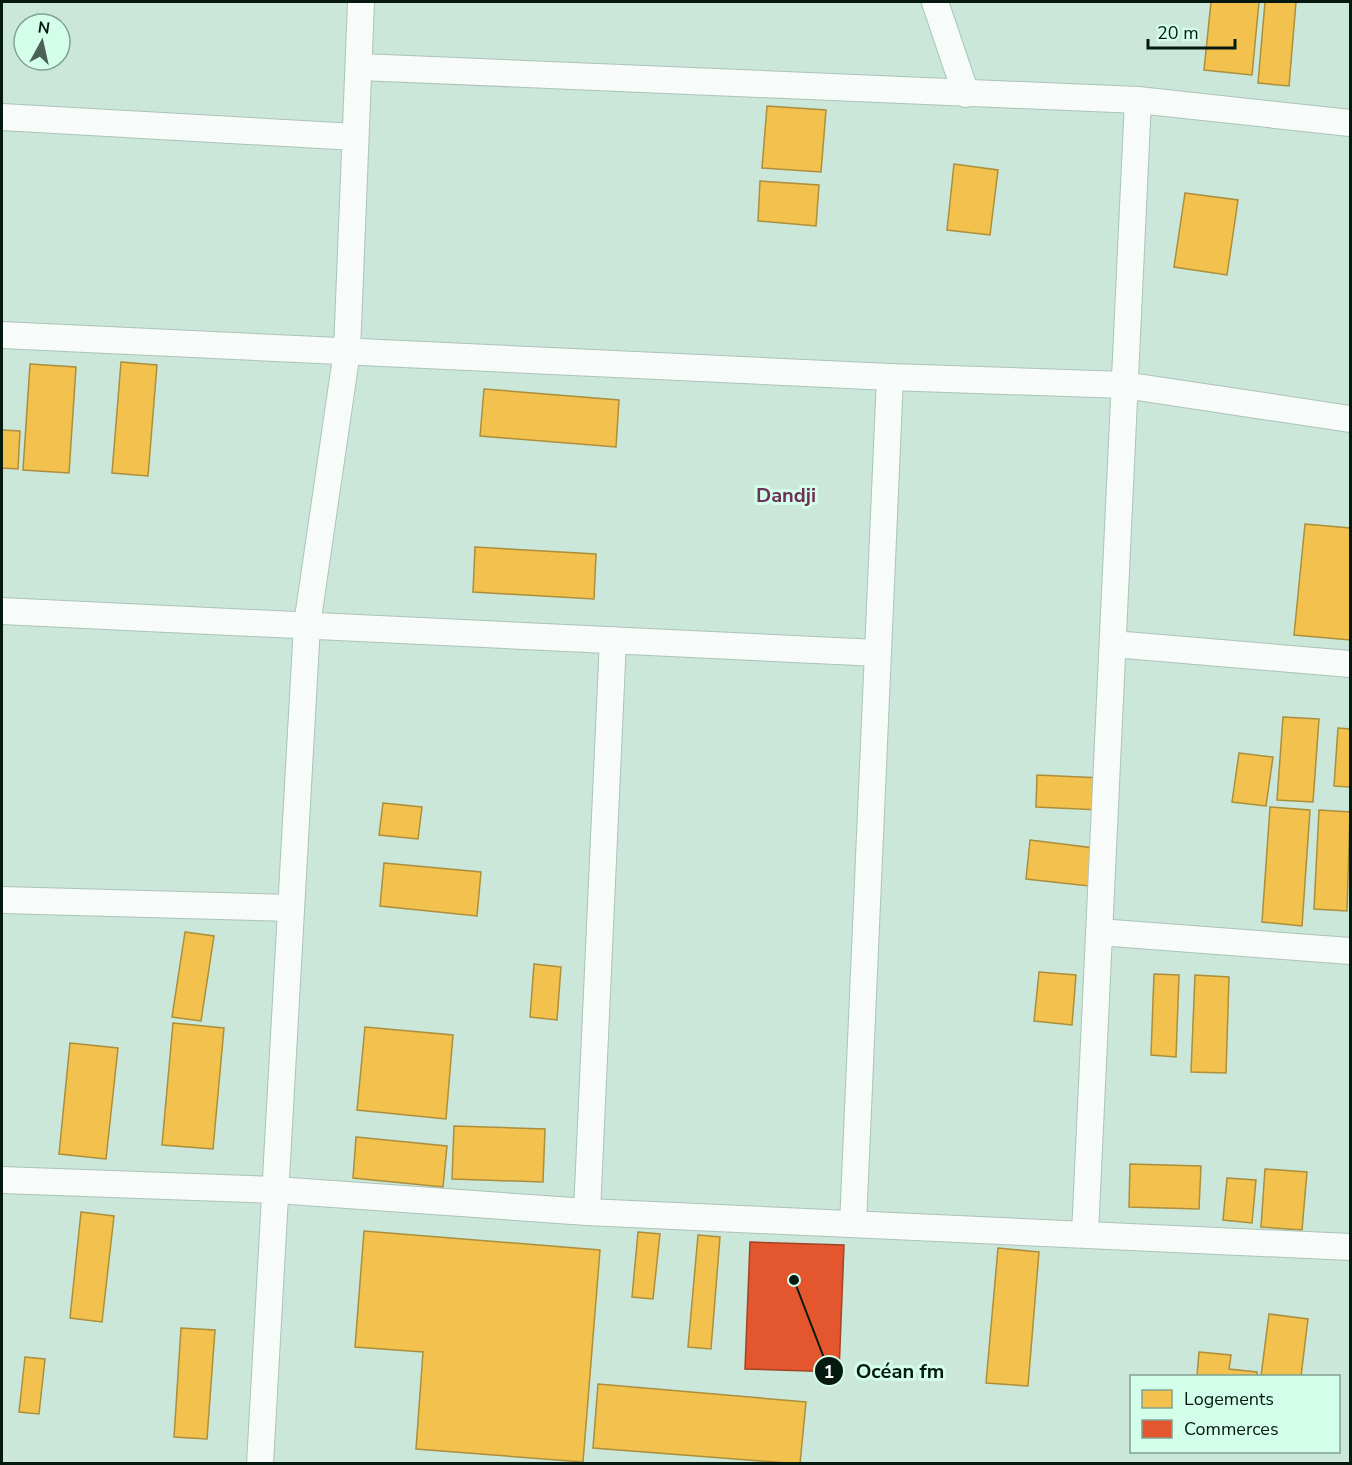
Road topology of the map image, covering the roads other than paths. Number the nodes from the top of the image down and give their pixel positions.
1 (361, 2) edge
2 (935, 2) edge
3 (360, 67) junction
4 (966, 94) junction
5 (1138, 100) junction
6 (2, 117) edge
7 (1350, 123) edge
8 (355, 137) junction
9 (2, 335) edge
10 (347, 351) junction
11 (890, 377) junction
12 (1124, 385) junction
13 (1350, 419) edge
14 (2, 611) edge
15 (307, 625) junction
16 (613, 640) junction
17 (1113, 644) junction
18 (878, 653) junction
19 (1350, 664) edge
20 (2, 900) edge
21 (291, 908) junction
22 (1099, 932) junction
23 (1350, 951) edge
24 (2, 1180) edge
25 (276, 1190) junction
26 (587, 1212) junction
27 (853, 1224) junction
28 (1085, 1234) junction
29 (1350, 1248) edge
30 (260, 1464) edge

1 - 3 street
2 - 4 street
3 - 4 street
3 - 8 street
4 - 5 street
5 - 7 street
5 - 12 street
6 - 8 street
8 - 10 street
9 - 10 street
10 - 11 street
10 - 15 street
11 - 12 street
11 - 18 street
12 - 13 street
12 - 17 street
14 - 15 street
15 - 16 street
15 - 21 street
16 - 18 street
16 - 26 street
17 - 19 street
17 - 22 street
18 - 27 street
20 - 21 street
21 - 25 street
22 - 23 street
22 - 28 street
24 - 25 street
25 - 26 street
25 - 30 street
26 - 27 street
27 - 28 street
28 - 29 street

